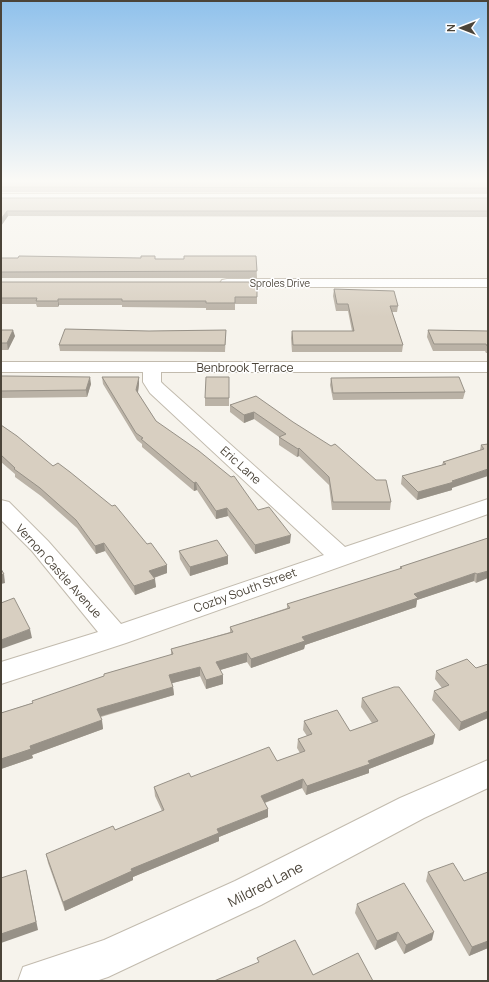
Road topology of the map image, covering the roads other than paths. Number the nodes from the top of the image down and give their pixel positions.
1 (213, 283) edge
2 (488, 283) edge
3 (1, 367) edge
4 (152, 367) junction
5 (488, 367) edge
6 (488, 506) edge
7 (1, 508) edge
8 (341, 557) junction
9 (116, 636) junction
10 (1, 673) edge
11 (488, 773) edge
12 (37, 981) edge

1 - 2 street, Sproles Drive
3 - 4 street, Benbrook Terrace
4 - 5 street, Benbrook Terrace
4 - 8 street, Eric Lane
6 - 8 street, Cozby South Street
7 - 9 street, Vernon Castle Avenue
8 - 9 street, Cozby South Street
9 - 10 street, Cozby South Street
11 - 12 street, Mildred Lane

